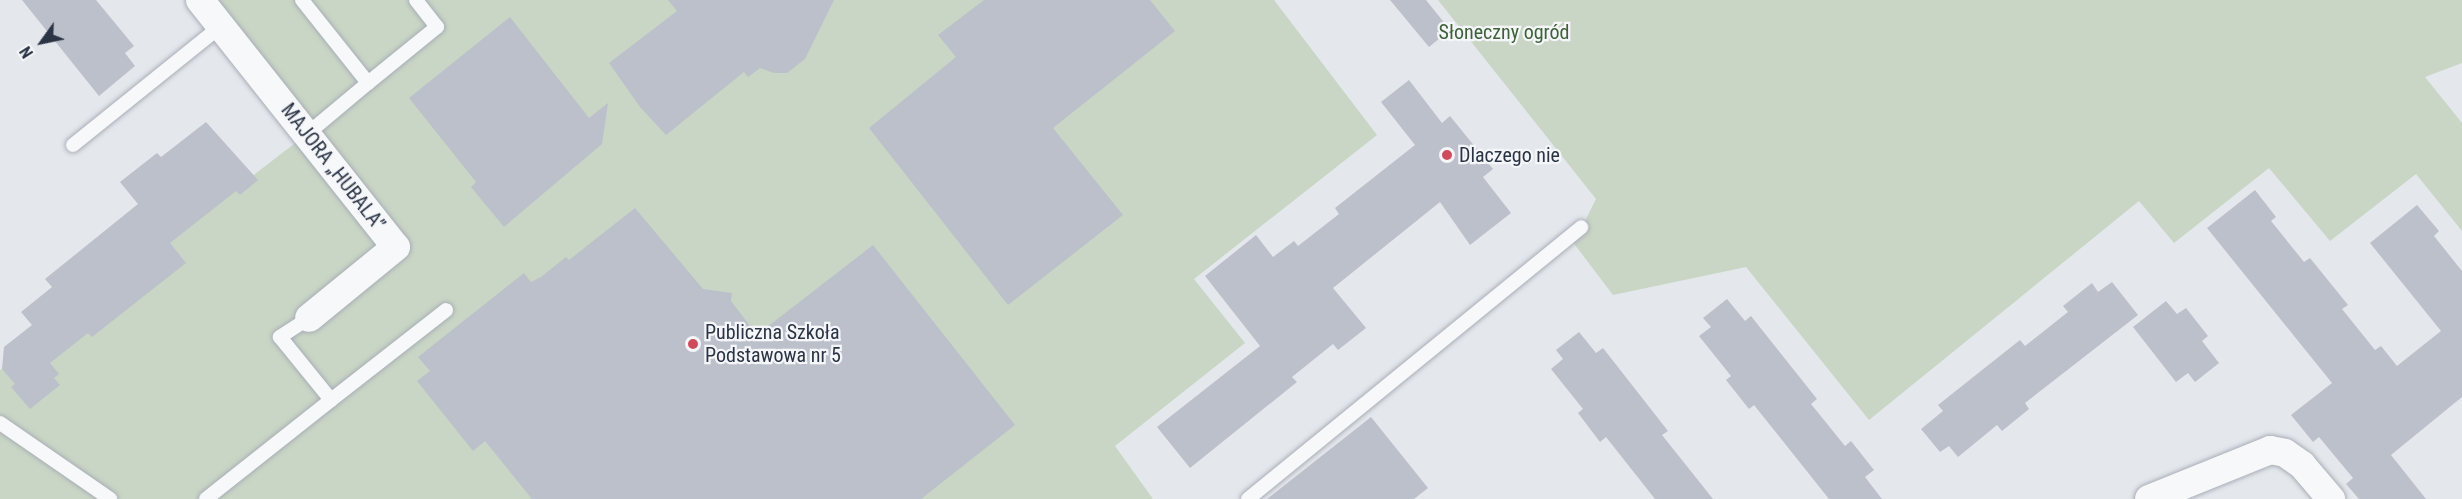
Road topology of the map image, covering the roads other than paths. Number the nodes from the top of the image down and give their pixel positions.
1 (200, 0) edge
2 (302, 0) edge
3 (416, 0) edge
4 (221, 26) junction
5 (368, 83) junction
6 (307, 134) junction
7 (73, 145) dead end
8 (1581, 227) dead end
9 (446, 310) dead end
10 (309, 318) joint
11 (331, 400) junction
12 (0, 423) edge
13 (110, 499) edge
14 (206, 499) edge
15 (1248, 499) edge
16 (2149, 499) edge
17 (2331, 499) edge

1 - 4 street, MAJORA „HUBALA”
2 - 5 lane
3 - 5 lane
4 - 6 street, MAJORA „HUBALA”
4 - 7 lane
5 - 6 lane
6 - 10 street, MAJORA „HUBALA”
8 - 15 lane
9 - 11 lane
10 - 11 lane
11 - 14 lane
12 - 13 lane
16 - 17 street

